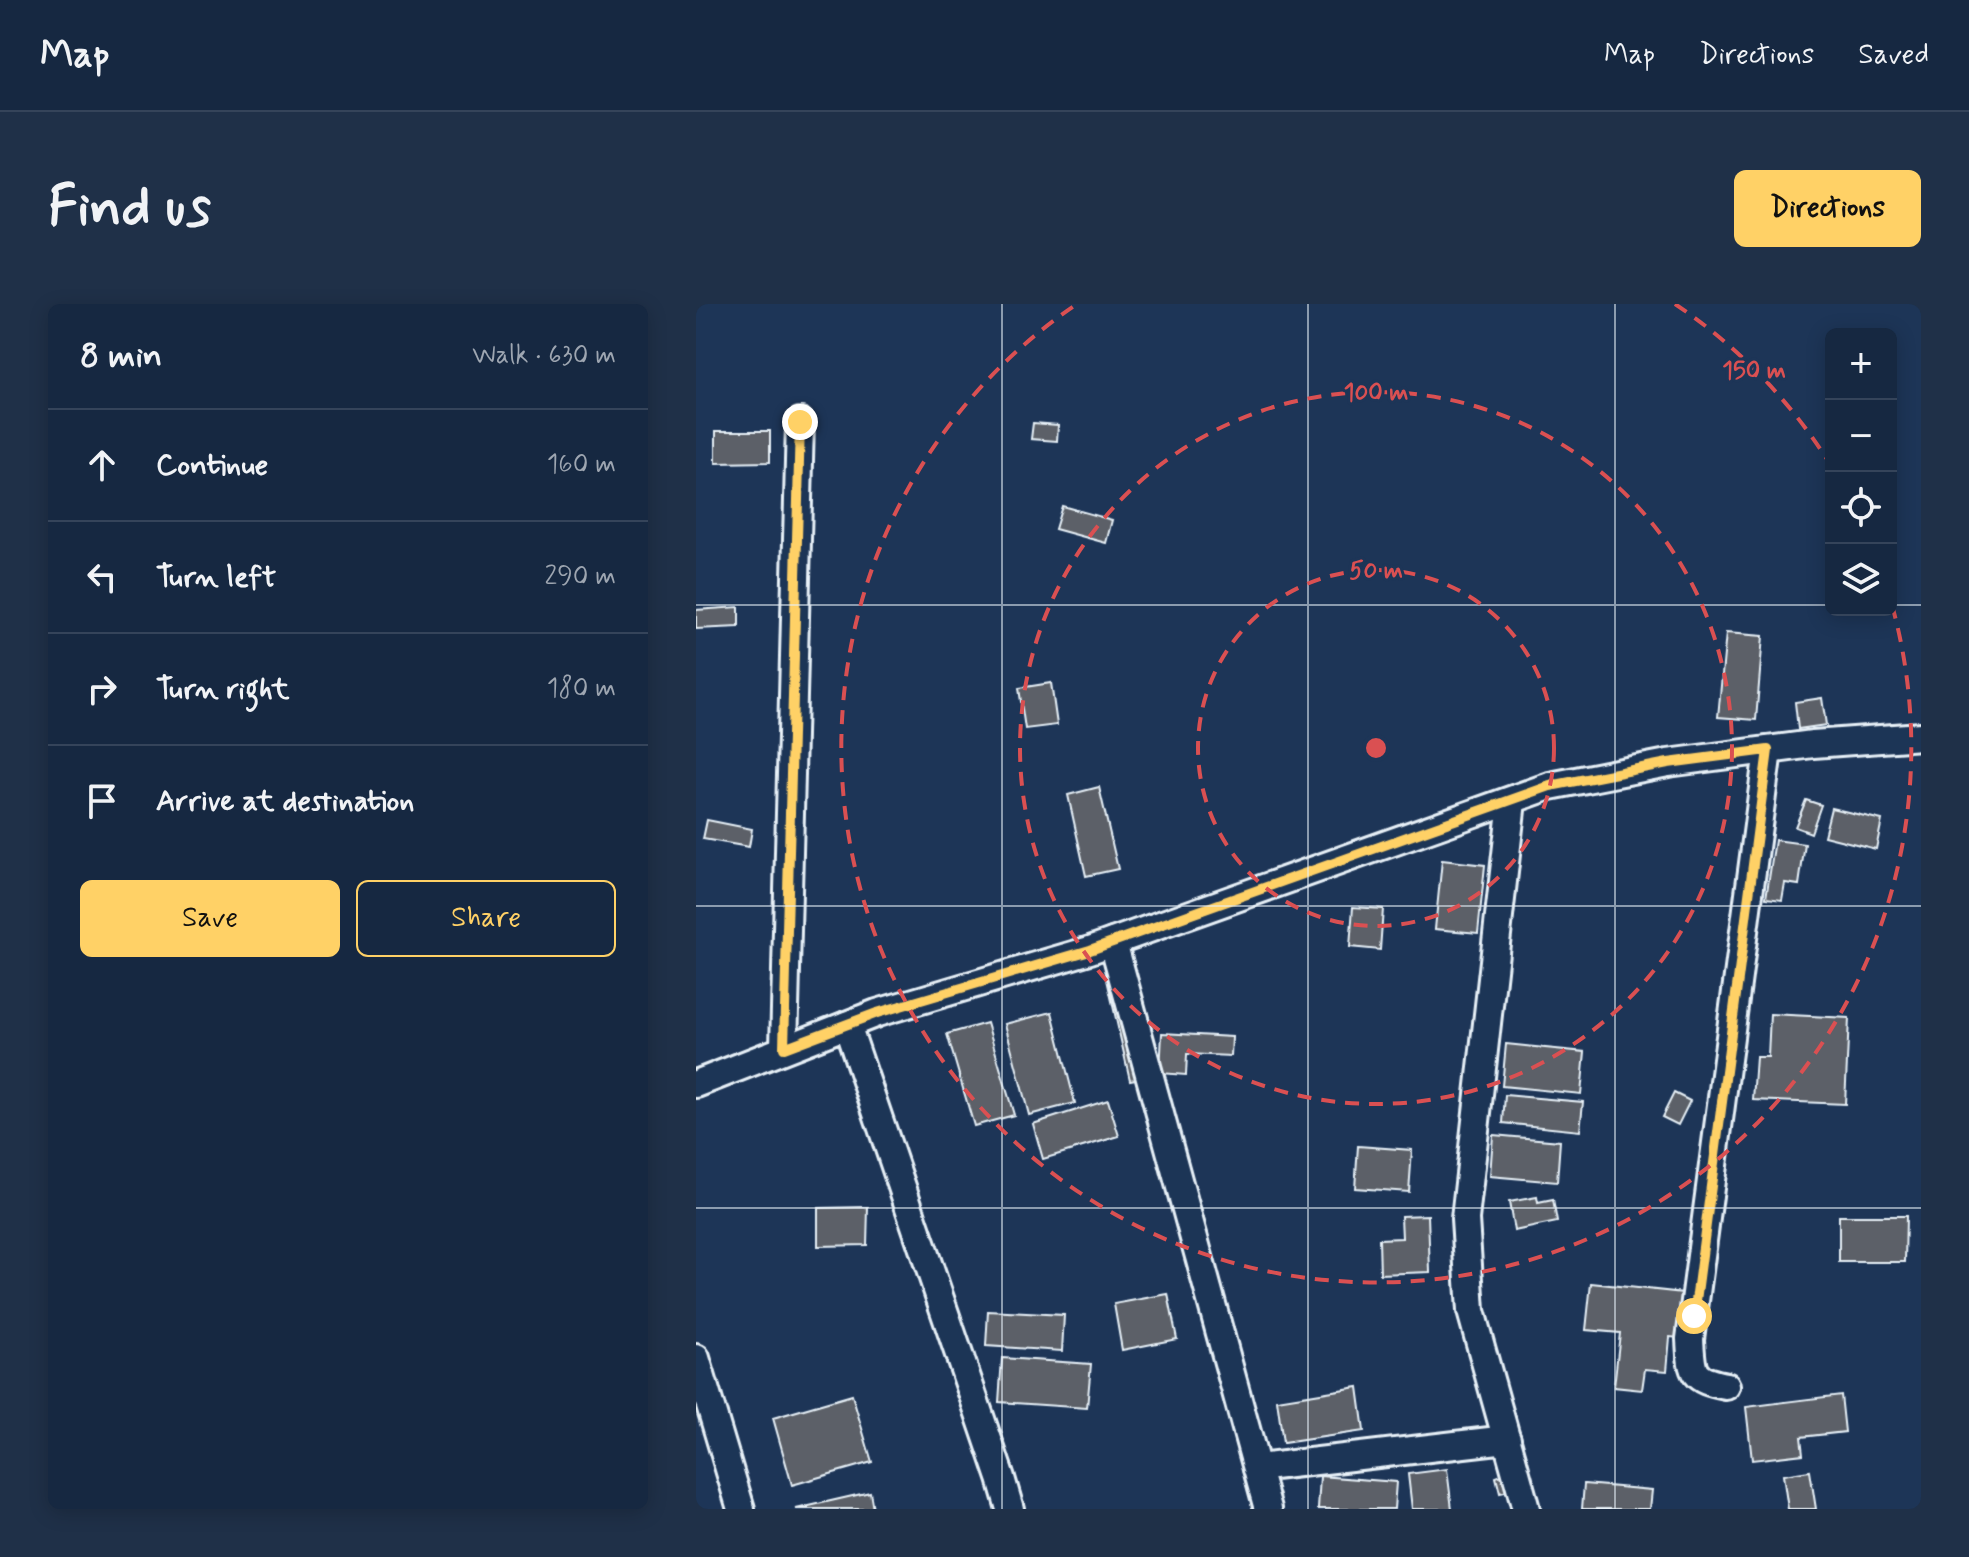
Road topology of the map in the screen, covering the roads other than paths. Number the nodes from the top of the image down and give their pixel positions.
1 (800, 422) dead end
2 (1921, 736) edge
3 (1768, 750) junction
4 (1512, 801) junction
5 (1113, 942) junction
6 (847, 1025) junction
7 (784, 1048) junction
8 (696, 1084) edge
9 (696, 1358) edge
10 (1726, 1386) dead end
11 (1507, 1439) junction
12 (1257, 1468) junction
13 (741, 1509) edge
14 (1010, 1509) edge
15 (1268, 1509) edge
16 (1526, 1509) edge

1 - 7 street
2 - 3 street
3 - 4 street
3 - 10 street
4 - 5 street
4 - 11 street
5 - 6 street
5 - 12 street
6 - 7 street
6 - 14 street
7 - 8 street
9 - 13 street
11 - 12 street
11 - 16 street
12 - 15 street

